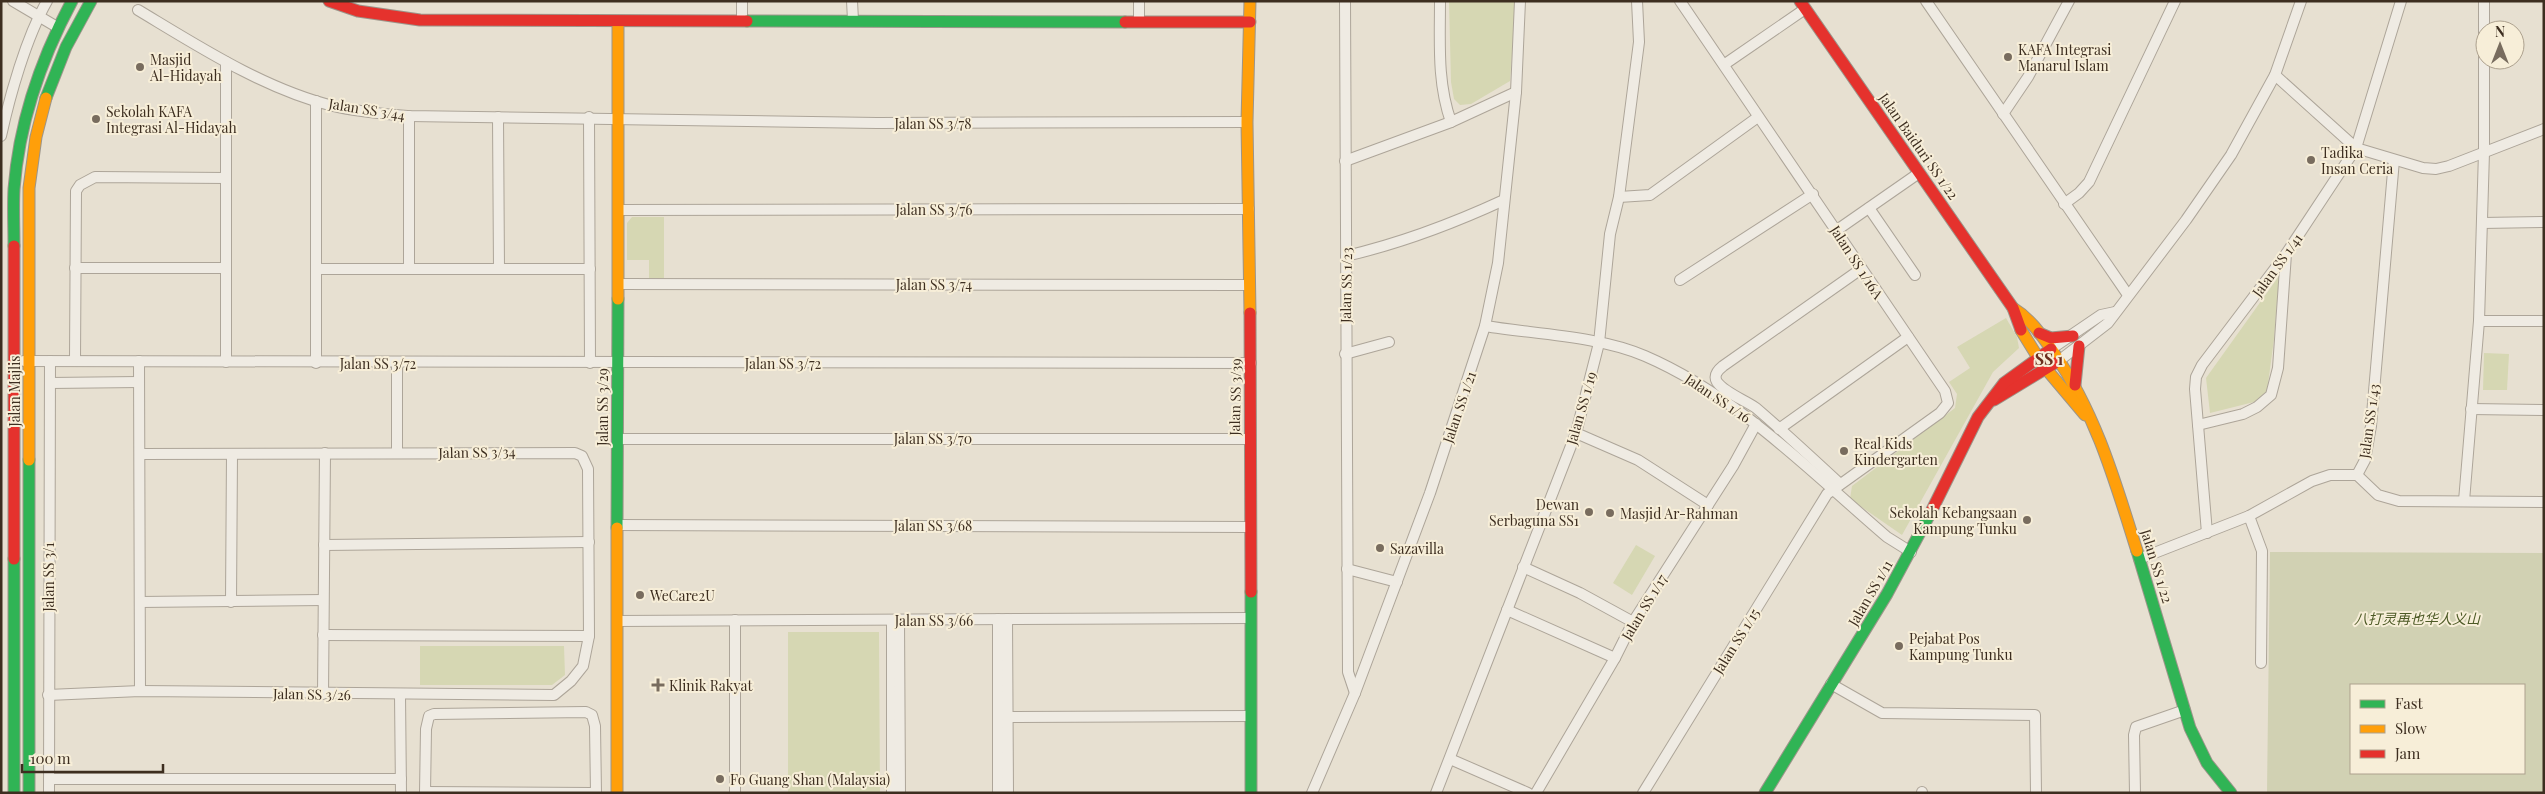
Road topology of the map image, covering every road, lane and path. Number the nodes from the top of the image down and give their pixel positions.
1 (13, 1) edge
2 (48, 1) edge
3 (72, 1) edge
4 (91, 1) edge
5 (329, 1) edge
6 (742, 1) edge
7 (852, 1) edge
8 (1139, 1) edge
9 (1250, 1) edge
10 (1345, 1) edge
11 (1440, 1) edge
12 (1520, 1) edge
13 (1637, 1) edge
14 (1680, 1) edge
15 (1926, 1) edge
16 (2069, 1) edge
17 (2176, 1) edge
18 (2301, 1) edge
19 (2401, 1) edge
20 (2484, 1) edge
21 (1803, 5) edge
22 (138, 10) dead end
23 (39, 16) junction
24 (853, 20) junction
25 (1139, 20) junction
26 (742, 21) junction
27 (618, 22) junction
28 (1250, 22) junction
29 (57, 27) junction
30 (226, 62) junction
31 (1724, 64) junction
32 (2275, 75) junction
33 (1516, 92) junction
34 (316, 101) junction
35 (4, 107) edge
36 (2003, 114) junction
37 (409, 116) junction
38 (498, 117) junction
39 (589, 117) junction
40 (1758, 117) junction
41 (618, 118) junction
42 (1248, 122) junction
43 (1451, 122) junction
44 (2544, 128) edge
45 (1, 136) edge
46 (2356, 148) junction
47 (2484, 152) junction
48 (1345, 160) junction
49 (2394, 160) junction
50 (1919, 173) junction
51 (226, 178) junction
52 (1813, 194) junction
53 (1619, 197) junction
54 (1504, 200) junction
55 (2064, 204) junction
56 (1869, 208) junction
57 (1249, 209) junction
58 (618, 210) junction
59 (2544, 222) edge
60 (2482, 223) junction
61 (1837, 230) junction
62 (2286, 254) junction
63 (1346, 256) junction
64 (75, 268) junction
65 (226, 268) junction
66 (316, 269) junction
67 (409, 269) junction
68 (499, 269) junction
69 (590, 269) junction
70 (1861, 269) junction
71 (1915, 275) dead end
72 (1680, 280) dead end
73 (618, 284) junction
74 (1250, 285) junction
75 (2128, 295) junction
76 (2013, 308) junction
77 (2478, 321) junction
78 (2544, 321) edge
79 (1485, 326) junction
80 (2039, 333) junction
81 (1908, 337) junction
82 (2026, 339) junction
83 (2076, 341) junction
84 (1389, 342) dead end
85 (1599, 343) junction
86 (2051, 349) junction
87 (1345, 354) junction
88 (2038, 358) junction
89 (2060, 360) junction
90 (14, 361) junction
91 (29, 361) junction
92 (50, 361) junction
93 (75, 361) junction
94 (139, 361) junction
95 (226, 362) junction
96 (316, 363) junction
97 (397, 363) junction
98 (590, 363) junction
99 (618, 363) junction
100 (1251, 363) junction
101 (2047, 369) junction
102 (50, 382) junction
103 (139, 382) junction
104 (2014, 382) junction
105 (2075, 384) junction
106 (2064, 389) junction
107 (2471, 409) junction
108 (2544, 410) edge
109 (1756, 424) junction
110 (2198, 425) junction
111 (1779, 429) junction
112 (2098, 431) junction
113 (1576, 433) junction
114 (617, 439) junction
115 (1250, 439) junction
116 (324, 453) junction
117 (397, 453) junction
118 (140, 454) junction
119 (232, 454) junction
120 (2357, 475) junction
121 (1836, 487) junction
122 (2464, 501) junction
123 (2544, 502) edge
124 (1708, 505) junction
125 (2249, 516) junction
126 (617, 525) junction
127 (1249, 527) junction
128 (2207, 533) junction
129 (589, 542) junction
130 (324, 545) junction
131 (1910, 552) junction
132 (2139, 559) junction
133 (1523, 567) junction
134 (1347, 569) junction
135 (1397, 582) junction
136 (323, 600) junction
137 (140, 602) junction
138 (232, 602) junction
139 (1507, 610) junction
140 (1250, 618) junction
141 (1002, 619) junction
142 (735, 620) junction
143 (896, 620) junction
144 (617, 621) junction
145 (1633, 622) junction
146 (323, 635) junction
147 (589, 636) junction
148 (1615, 658) junction
149 (2261, 663) dead end
150 (571, 681) joint
151 (1831, 684) junction
152 (140, 691) junction
153 (48, 694) junction
154 (323, 694) junction
155 (400, 694) junction
156 (1355, 694) junction
157 (2185, 710) junction
158 (1251, 716) junction
159 (1007, 717) junction
160 (1450, 759) junction
161 (49, 779) junction
162 (401, 779) junction
163 (424, 792) edge
164 (14, 793) edge
165 (29, 793) edge
166 (49, 793) edge
167 (401, 793) edge
168 (592, 793) edge
169 (596, 793) edge
170 (617, 793) edge
171 (735, 793) edge
172 (892, 793) edge
173 (900, 793) edge
174 (998, 793) edge
175 (1008, 793) edge
176 (1251, 793) edge
177 (1312, 793) edge
178 (1436, 793) edge
179 (1528, 793) edge
180 (1536, 793) edge
181 (1642, 793) edge
182 (1765, 793) edge
183 (2036, 793) edge
184 (2135, 793) edge
185 (2231, 793) edge

1 - 23 street
2 - 23 street
3 - 29 street, Jalan Majlis
4 - 91 street, Jalan Majlis
5 - 27 street
6 - 26 street
7 - 24 street
8 - 25 street
9 - 28 street, Jalan SS 3/39
10 - 48 street, Jalan SS 1/23
11 - 43 street
12 - 33 street, Jalan SS 1/21
13 - 53 street, Jalan SS 1/19
14 - 31 street, Jalan SS 1/16A
15 - 36 street
16 - 36 street
17 - 55 street
18 - 32 street
19 - 46 street, Jalan SS 1/41
20 - 47 street
21 - 31 street
21 - 50 street, Jalan Baiduri SS 1/22
22 - 30 street, Jalan SS 3/44
23 - 29 street
23 - 35 street
24 - 25 street
24 - 26 street
25 - 28 street
26 - 27 street
27 - 41 street, Jalan SS 3/29
28 - 42 street, Jalan SS 3/39
29 - 90 street, Jalan Majlis
30 - 34 street, Jalan SS 3/44
30 - 51 street
31 - 40 street, Jalan SS 1/16A
32 - 46 street
32 - 75 street
33 - 43 street
33 - 54 street, Jalan SS 1/21
34 - 37 street, Jalan SS 3/44
34 - 66 street
35 - 45 street
36 - 55 street
37 - 38 street, Jalan SS 3/44
37 - 67 street
38 - 39 street, Jalan SS 3/44
38 - 68 street
39 - 41 street, Jalan SS 3/44
39 - 69 street
40 - 52 street, Jalan SS 1/16A
40 - 53 street
41 - 42 street, Jalan SS 3/78
41 - 58 street, Jalan SS 3/29
42 - 57 street, Jalan SS 3/39
43 - 48 street
44 - 47 street
46 - 49 street
46 - 62 street, Jalan SS 1/41
47 - 49 street
47 - 60 street
48 - 63 street, Jalan SS 1/23
49 - 120 street, Jalan SS 1/43
50 - 56 street
50 - 76 street, Jalan Baiduri SS 1/22
51 - 64 street
51 - 65 street
52 - 61 street, Jalan SS 1/16A
52 - 72 street
53 - 85 street, Jalan SS 1/19
54 - 63 street
54 - 79 street, Jalan SS 1/21
55 - 75 street
56 - 61 street
56 - 71 street
57 - 58 street, Jalan SS 3/76
57 - 74 street, Jalan SS 3/39
58 - 73 street, Jalan SS 3/29
59 - 60 street
60 - 77 street
61 - 70 street, Jalan SS 1/16A
62 - 110 street, Jalan SS 1/41
62 - 110 street
63 - 87 street, Jalan SS 1/23
64 - 65 street
64 - 93 street
65 - 95 street
66 - 67 street
66 - 96 street
67 - 68 street
68 - 69 street
69 - 98 street
70 - 81 street, Jalan SS 1/16A
70 - 111 street, Jalan SS 1/16
73 - 74 street, Jalan SS 3/74
73 - 99 street, Jalan SS 3/29
74 - 100 street, Jalan SS 3/39
75 - 83 street
76 - 80 street, Jalan SS 1/22
76 - 82 street, Jalan SS 1/22
77 - 78 street
77 - 107 street
79 - 85 street, Jalan SS 1/16
79 - 135 street, Jalan SS 1/21
80 - 83 street
80 - 86 street, Jalan SS 1/22
81 - 111 street
81 - 121 street, Jalan SS 1/16A
82 - 88 street, Jalan SS 1/22
82 - 104 street
83 - 86 street
83 - 89 street
83 - 105 street
84 - 87 street
85 - 109 street, Jalan SS 1/16
85 - 113 street, Jalan SS 1/19
86 - 88 street, Jalan SS 1/11
86 - 89 street, Jalan SS 1/22
87 - 134 street, Jalan SS 1/23
88 - 101 street, Jalan SS 1/22
88 - 104 street, Jalan SS 1/11
89 - 101 street, Jalan SS 1/11
89 - 105 street, Jalan SS 1/22
90 - 91 street, Jalan SS 3/72
90 - 164 street, Jalan Majlis
91 - 92 street, Jalan SS 3/72
91 - 165 street, Jalan Majlis
92 - 93 street, Jalan SS 3/72
92 - 102 street, Jalan SS 3/1
93 - 94 street, Jalan SS 3/72
94 - 95 street, Jalan SS 3/72
94 - 103 street
95 - 96 street, Jalan SS 3/72
96 - 97 street, Jalan SS 3/72
97 - 98 street, Jalan SS 3/72
97 - 117 street
98 - 99 street, Jalan SS 3/72
99 - 100 street, Jalan SS 3/72
99 - 114 street, Jalan SS 3/29
100 - 115 street, Jalan SS 3/39
101 - 104 street, Jalan SS 1/11
101 - 106 street, Jalan SS 1/22
102 - 103 street
102 - 153 street, Jalan SS 3/1
103 - 118 street
104 - 106 street
104 - 131 street, Jalan SS 1/11
105 - 112 street, Jalan SS 1/22
106 - 112 street, Jalan SS 1/22
107 - 108 street
107 - 122 street
109 - 121 street, Jalan SS 1/16
109 - 124 street, Jalan SS 1/17
110 - 128 street, Jalan SS 1/41
111 - 121 street, Jalan SS 1/16
112 - 132 street, Jalan SS 1/22
113 - 124 street
113 - 133 street, Jalan SS 1/19
114 - 115 street, Jalan SS 3/70
114 - 126 street, Jalan SS 3/29
115 - 127 street, Jalan SS 3/39
116 - 117 street, Jalan SS 3/34
116 - 119 street, Jalan SS 3/34
116 - 130 street
117 - 129 street, Jalan SS 3/34
118 - 119 street, Jalan SS 3/34
118 - 137 street
119 - 138 street
120 - 122 street
120 - 125 street, Jalan SS 1/43
121 - 131 street, Jalan SS 1/16
121 - 181 street, Jalan SS 1/15
122 - 123 street
124 - 145 street, Jalan SS 1/17
125 - 128 street, Jalan SS 1/43
125 - 149 street
126 - 127 street, Jalan SS 3/68
126 - 144 street, Jalan SS 3/29
127 - 140 street, Jalan SS 3/39
128 - 132 street, Jalan SS 1/43
129 - 130 street
129 - 147 street, Jalan SS 3/34
130 - 136 street
131 - 151 street, Jalan SS 1/11
132 - 157 street, Jalan SS 1/22
133 - 139 street, Jalan SS 1/19
133 - 145 street
134 - 135 street
134 - 156 street, Jalan SS 1/23
135 - 156 street, Jalan SS 1/21
136 - 138 street
136 - 146 street
137 - 138 street
137 - 152 street
139 - 148 street
139 - 160 street, Jalan SS 1/19
140 - 141 street, Jalan SS 3/66
140 - 158 street, Jalan SS 3/39
141 - 143 street, Jalan SS 3/66
141 - 159 street
141 - 174 street
142 - 143 street, Jalan SS 3/66
142 - 144 street, Jalan SS 3/66
142 - 171 street
143 - 172 street
143 - 173 street
144 - 170 street, Jalan SS 3/29
145 - 148 street, Jalan SS 1/17
146 - 147 street
146 - 154 street
147 - 150 street, Jalan SS 3/34
148 - 180 street, Jalan SS 1/17
150 - 155 street, Jalan SS 3/26
151 - 182 street, Jalan SS 1/11
151 - 183 street
152 - 153 street, Jalan SS 3/26
152 - 154 street, Jalan SS 3/26
153 - 161 street, Jalan SS 3/1
154 - 155 street, Jalan SS 3/26
155 - 162 street
156 - 177 street, Jalan SS 1/21
157 - 184 street
157 - 185 street, Jalan SS 1/22
158 - 159 street
158 - 176 street, Jalan SS 3/39
159 - 175 street
160 - 178 street, Jalan SS 1/19
160 - 179 street
161 - 162 street
161 - 166 street, Jalan SS 3/1
162 - 167 street
163 - 168 street
163 - 169 street

